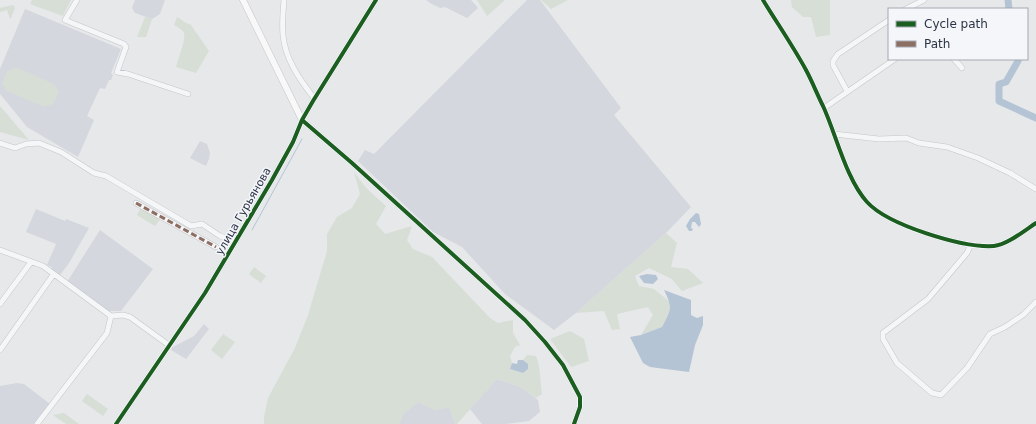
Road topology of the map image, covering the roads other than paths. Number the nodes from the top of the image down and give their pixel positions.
1 (77, 0) edge
2 (243, 0) edge
3 (284, 0) edge
4 (376, 0) edge
5 (763, 0) edge
6 (924, 0) edge
7 (908, 8) edge
8 (888, 21) edge
9 (894, 60) edge
10 (955, 60) edge
11 (962, 68) dead end
12 (847, 91) junction
13 (188, 94) dead end
14 (314, 98) junction
15 (824, 108) junction
16 (302, 120) junction
17 (834, 134) junction
18 (0, 143) edge
19 (1036, 189) edge
20 (136, 203) dead end
21 (1036, 223) edge
22 (236, 241) junction
23 (971, 244) junction
24 (216, 247) dead end
25 (0, 250) edge
26 (31, 262) junction
27 (53, 275) junction
28 (1036, 302) edge
29 (0, 304) edge
30 (111, 316) junction
31 (170, 346) junction
32 (0, 350) edge
33 (37, 424) edge
34 (116, 424) edge
35 (574, 424) edge

1 - 13 street
2 - 16 main road
3 - 14 street
4 - 14 street, улица Гурьянова
5 - 15 street
6 - 7 street
8 - 12 street
9 - 12 street
10 - 11 street
12 - 15 street
14 - 16 street, улица Гурьянова
15 - 17 street
16 - 22 street, улица Гурьянова
16 - 35 street
17 - 19 street
17 - 23 street
18 - 22 street, улица Гурьянова
20 - 24 street
21 - 23 street
22 - 31 street, улица Гурьянова
23 - 28 street
25 - 26 street
26 - 27 street
26 - 29 street
27 - 30 street
27 - 32 street
30 - 31 street
30 - 33 street
31 - 34 street, улица Гурьянова

